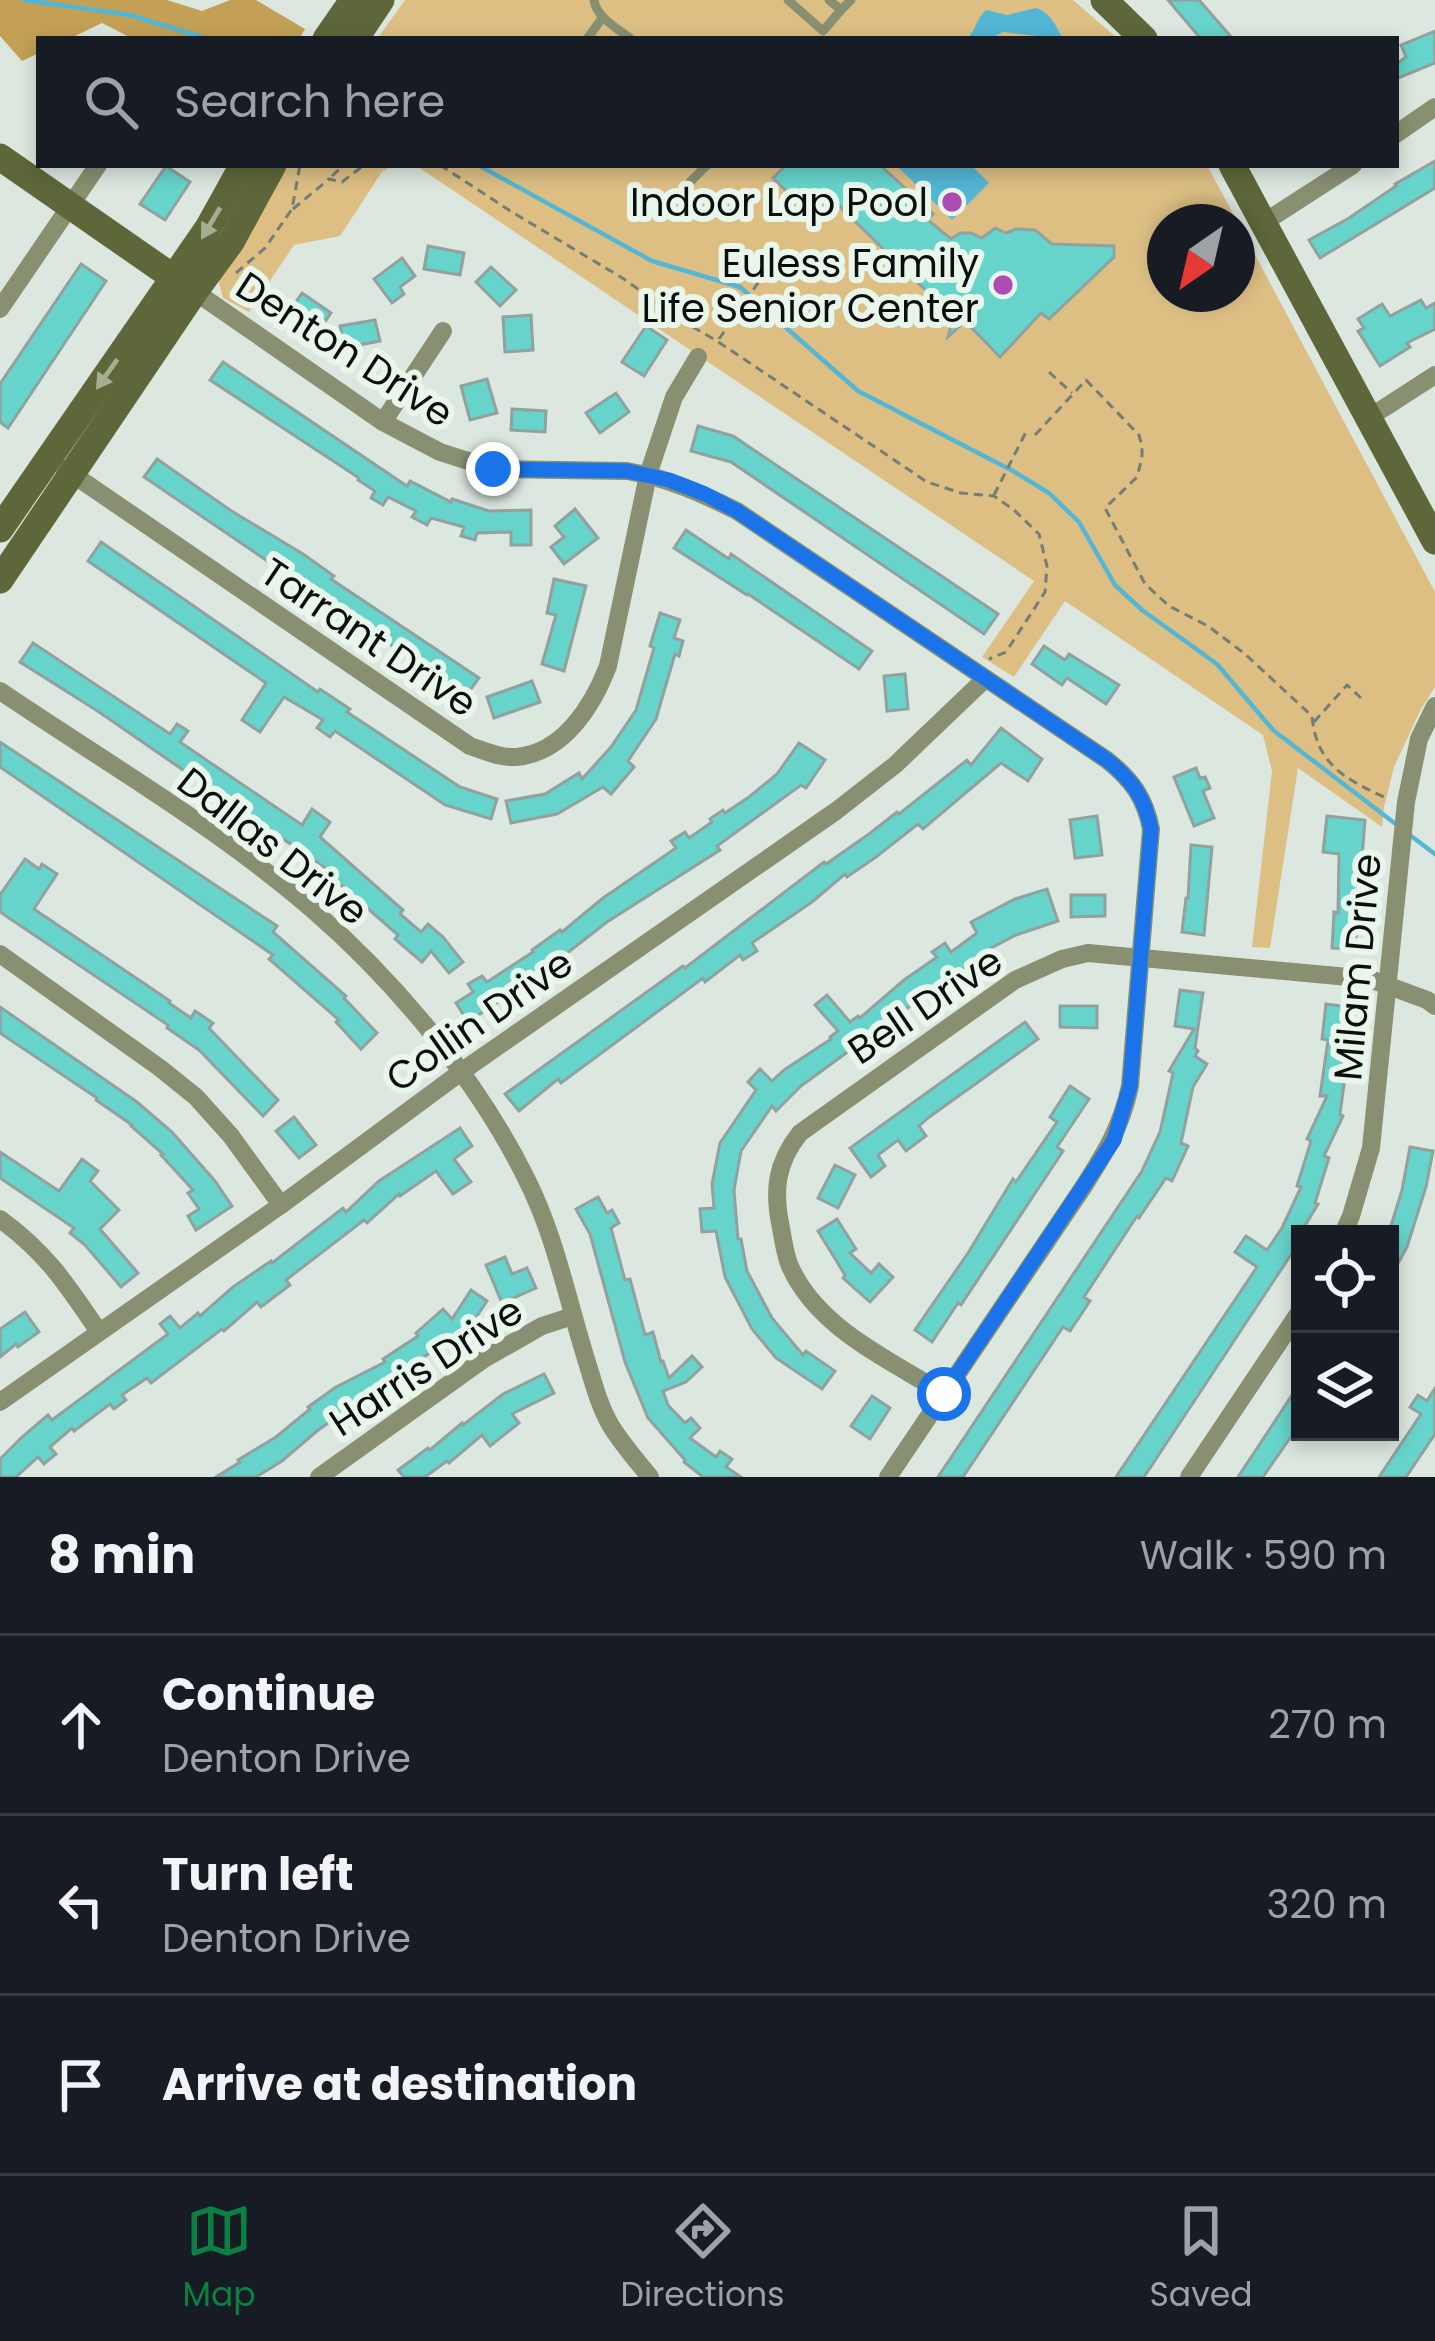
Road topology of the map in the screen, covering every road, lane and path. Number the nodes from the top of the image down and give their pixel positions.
1 (352, 0) edge
2 (381, 0) edge
3 (594, 0) edge
4 (788, 0) edge
5 (829, 0) edge
6 (851, 0) edge
7 (1104, 0) edge
8 (842, 10) junction
9 (603, 17) junction
10 (337, 36) edge
11 (338, 36) edge
12 (588, 36) edge
13 (627, 36) edge
14 (1141, 36) edge
15 (1435, 106) edge
16 (1399, 132) edge
17 (0, 157) edge
18 (96, 168) edge
19 (241, 168) edge
20 (271, 168) edge
21 (299, 168) edge
22 (341, 168) edge
23 (360, 168) edge
24 (445, 168) edge
25 (704, 168) edge
26 (1234, 168) edge
27 (1348, 168) edge
28 (329, 178) junction
29 (690, 182) dead end
30 (70, 207) junction
31 (292, 209) junction
32 (1263, 223) junction
33 (770, 267) dead end
34 (222, 279) dead end
35 (184, 285) junction
36 (0, 309) edge
37 (443, 331) dead end
38 (717, 341) junction
39 (698, 357) dead end
40 (1048, 372) dead end
41 (1435, 375) edge
42 (1073, 394) junction
43 (1367, 419) junction
44 (383, 422) junction
45 (1027, 430) dead end
46 (1035, 435) dead end
47 (60, 466) junction
48 (648, 475) junction
49 (994, 496) junction
50 (0, 529) edge
51 (1435, 541) edge
52 (0, 580) edge
53 (979, 675) junction
54 (0, 692) edge
55 (1361, 698) dead end
56 (1435, 706) edge
57 (1313, 723) junction
58 (1405, 805) junction
59 (0, 954) edge
60 (1141, 957) junction
61 (1388, 985) junction
62 (1435, 1006) edge
63 (460, 1072) junction
64 (280, 1204) junction
65 (0, 1220) edge
66 (1346, 1225) edge
67 (573, 1316) junction
68 (1291, 1324) edge
69 (99, 1332) junction
70 (944, 1394) junction
71 (0, 1402) edge
72 (319, 1477) edge
73 (650, 1477) edge
74 (889, 1477) edge
75 (1189, 1477) edge

1 - 10 main road
2 - 11 main road
3 - 9 lane
4 - 8 lane
5 - 8 lane
6 - 8 lane
7 - 14 main road
9 - 12 lane
9 - 13 lane
15 - 16 street
17 - 30 main road
18 - 30 street
19 -> 35 main road
20 - 35 main road
21 - 31 path
22 - 28 path
23 - 28 path
24 - 38 path
25 - 29 lane
26 - 32 main road
27 - 32 street
28 - 31 path
30 - 35 main road
30 - 36 street
31 - 34 path
32 - 43 main road
33 - 38 path
35 - 44 street, Denton Drive
35 - 47 main road
37 - 44 street
38 - 49 path
39 - 48 street, Tarrant Drive
40 - 42 path
41 - 43 street
42 - 46 path
42 - 57 path
43 - 51 main road
44 - 48 street, Denton Drive
45 - 49 path
47 - 48 street, Tarrant Drive
47 - 50 main road
47 - 52 main road
48 - 53 street, Denton Drive
49 - 53 path
53 - 60 street, Denton Drive
53 - 63 street, Collin Drive
54 - 63 street, Dallas Drive
55 - 57 path
56 - 58 street, Milam Drive
57 - 58 path
58 - 61 street, Milam Drive
59 - 64 street
60 - 61 street, Bell Drive
60 - 70 street, Denton Drive
60 - 70 street, Bell Drive
61 - 62 street, Bell Drive
61 - 66 street, Milam Drive
63 - 64 street, Collin Drive
63 - 67 street, Dallas Drive
64 - 69 street, Collin Drive
65 - 69 street
67 - 72 street, Harris Drive
67 - 73 street, Dallas Drive
68 - 75 street
69 - 71 street, Collin Drive
70 - 74 street, Denton Drive

